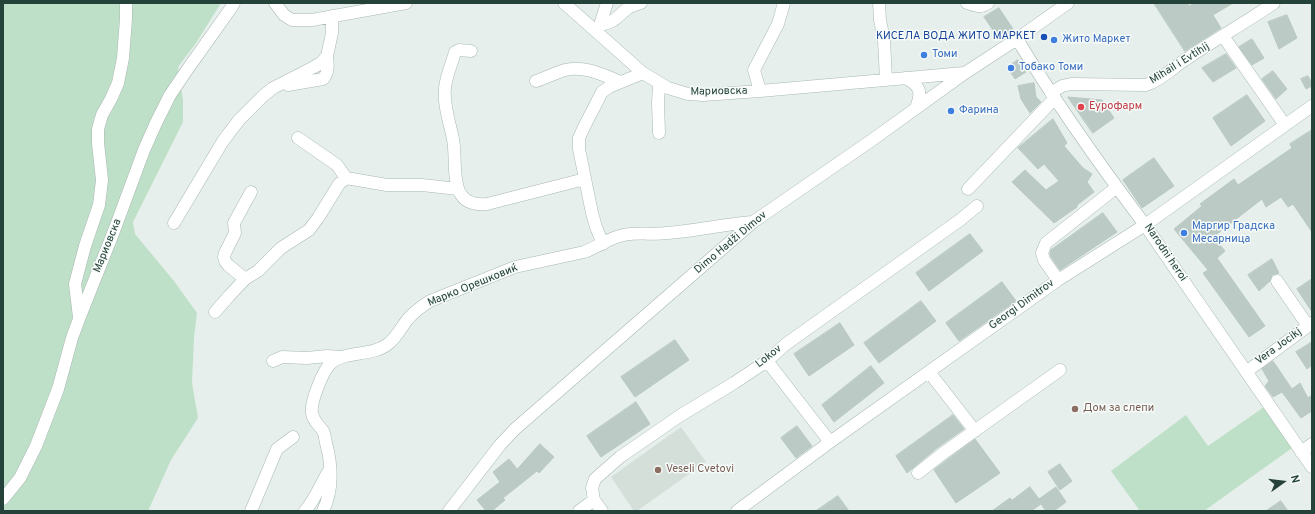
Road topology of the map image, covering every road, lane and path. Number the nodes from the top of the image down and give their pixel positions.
1 (126, 3) edge
2 (234, 3) edge
3 (275, 3) edge
4 (406, 3) edge
5 (564, 3) edge
6 (607, 3) edge
7 (641, 3) edge
8 (784, 3) edge
9 (879, 3) edge
10 (967, 3) edge
11 (988, 3) edge
12 (1274, 3) edge
13 (1066, 4) edge
14 (332, 16) junction
15 (598, 29) junction
16 (1223, 36) junction
17 (1017, 39) junction
18 (471, 51) dead end
19 (643, 73) junction
20 (965, 73) junction
21 (906, 78) junction
22 (886, 80) junction
23 (536, 81) dead end
24 (621, 82) junction
25 (659, 84) junction
26 (760, 91) junction
27 (1053, 95) junction
28 (1312, 106) edge
29 (916, 108) junction
30 (1285, 125) junction
31 (659, 133) dead end
32 (298, 138) dead end
33 (346, 178) junction
34 (585, 179) junction
35 (1117, 187) junction
36 (458, 189) junction
37 (968, 189) dead end
38 (251, 192) dead end
39 (977, 206) dead end
40 (753, 222) junction
41 (174, 223) dead end
42 (1146, 225) junction
43 (603, 244) junction
44 (246, 279) junction
45 (1058, 280) junction
46 (1277, 281) dead end
47 (215, 312) dead end
48 (79, 318) junction
49 (1310, 325) edge
50 (340, 357) junction
51 (273, 360) dead end
52 (767, 360) junction
53 (1060, 370) dead end
54 (929, 372) junction
55 (1246, 372) junction
56 (975, 431) junction
57 (293, 437) dead end
58 (830, 442) junction
59 (1312, 444) edge
60 (1301, 452) junction
61 (331, 468) junction
62 (1312, 468) edge
63 (918, 473) dead end
64 (3, 500) edge
65 (594, 500) junction
66 (251, 511) edge
67 (305, 511) edge
68 (323, 511) edge
69 (449, 511) edge
70 (579, 511) edge
71 (602, 511) edge
72 (737, 511) edge

1 - 48 street
2 - 48 street, Мариовска
3 - 14 street
4 - 14 street
5 - 15 street, Мариовска
6 - 15 street
7 - 15 street
8 - 26 street
9 - 22 street
10 - 11 street
12 - 16 street, Mihail i Evtihij
13 - 17 street, Dimo Hadži Dimov
14 - 41 street
15 - 19 street, Мариовска
16 - 27 street, Mihail i Evtihij
16 - 30 street
17 - 20 street, Dimo Hadži Dimov
17 - 27 street, Narodni heroi
18 - 36 street
19 - 24 street
19 - 25 street, Мариовска
20 - 21 street, Мариовска
20 - 29 street, Dimo Hadži Dimov
21 - 22 street, Мариовска
21 - 29 street
22 - 26 street, Мариовска
23 - 24 street
24 - 34 street
25 - 26 street, Мариовска
25 - 31 street
27 - 35 street, Narodni heroi
27 - 37 street
28 - 30 street, Georgi Dimitrov
29 - 40 street, Dimo Hadži Dimov
30 - 42 street, Georgi Dimitrov
32 - 33 street
33 - 36 street
33 - 44 street
34 - 36 street
34 - 43 street
35 - 42 street, Narodni heroi
35 - 45 street
38 - 44 street
39 - 52 street, Lokov
40 - 43 street, Марко Орешковиќ
40 - 69 street, Dimo Hadži Dimov
42 - 45 street, Georgi Dimitrov
42 - 55 street, Narodni heroi
43 - 50 street, Марко Орешковиќ
44 - 47 street
45 - 54 street, Georgi Dimitrov
46 - 49 street
48 - 64 street, Мариовска
49 - 55 street, Vera Jocikj
50 - 51 street, Марко Орешковиќ
50 - 61 street
52 - 58 street
52 - 65 street, Lokov
53 - 56 street
54 - 56 street
54 - 58 street, Georgi Dimitrov
55 - 60 street, Narodni heroi
56 - 63 street
57 - 66 street
58 - 72 street, Georgi Dimitrov
59 - 60 street
60 - 62 street, Narodni heroi
61 - 67 street
61 - 68 street
65 - 70 street
65 - 71 street

